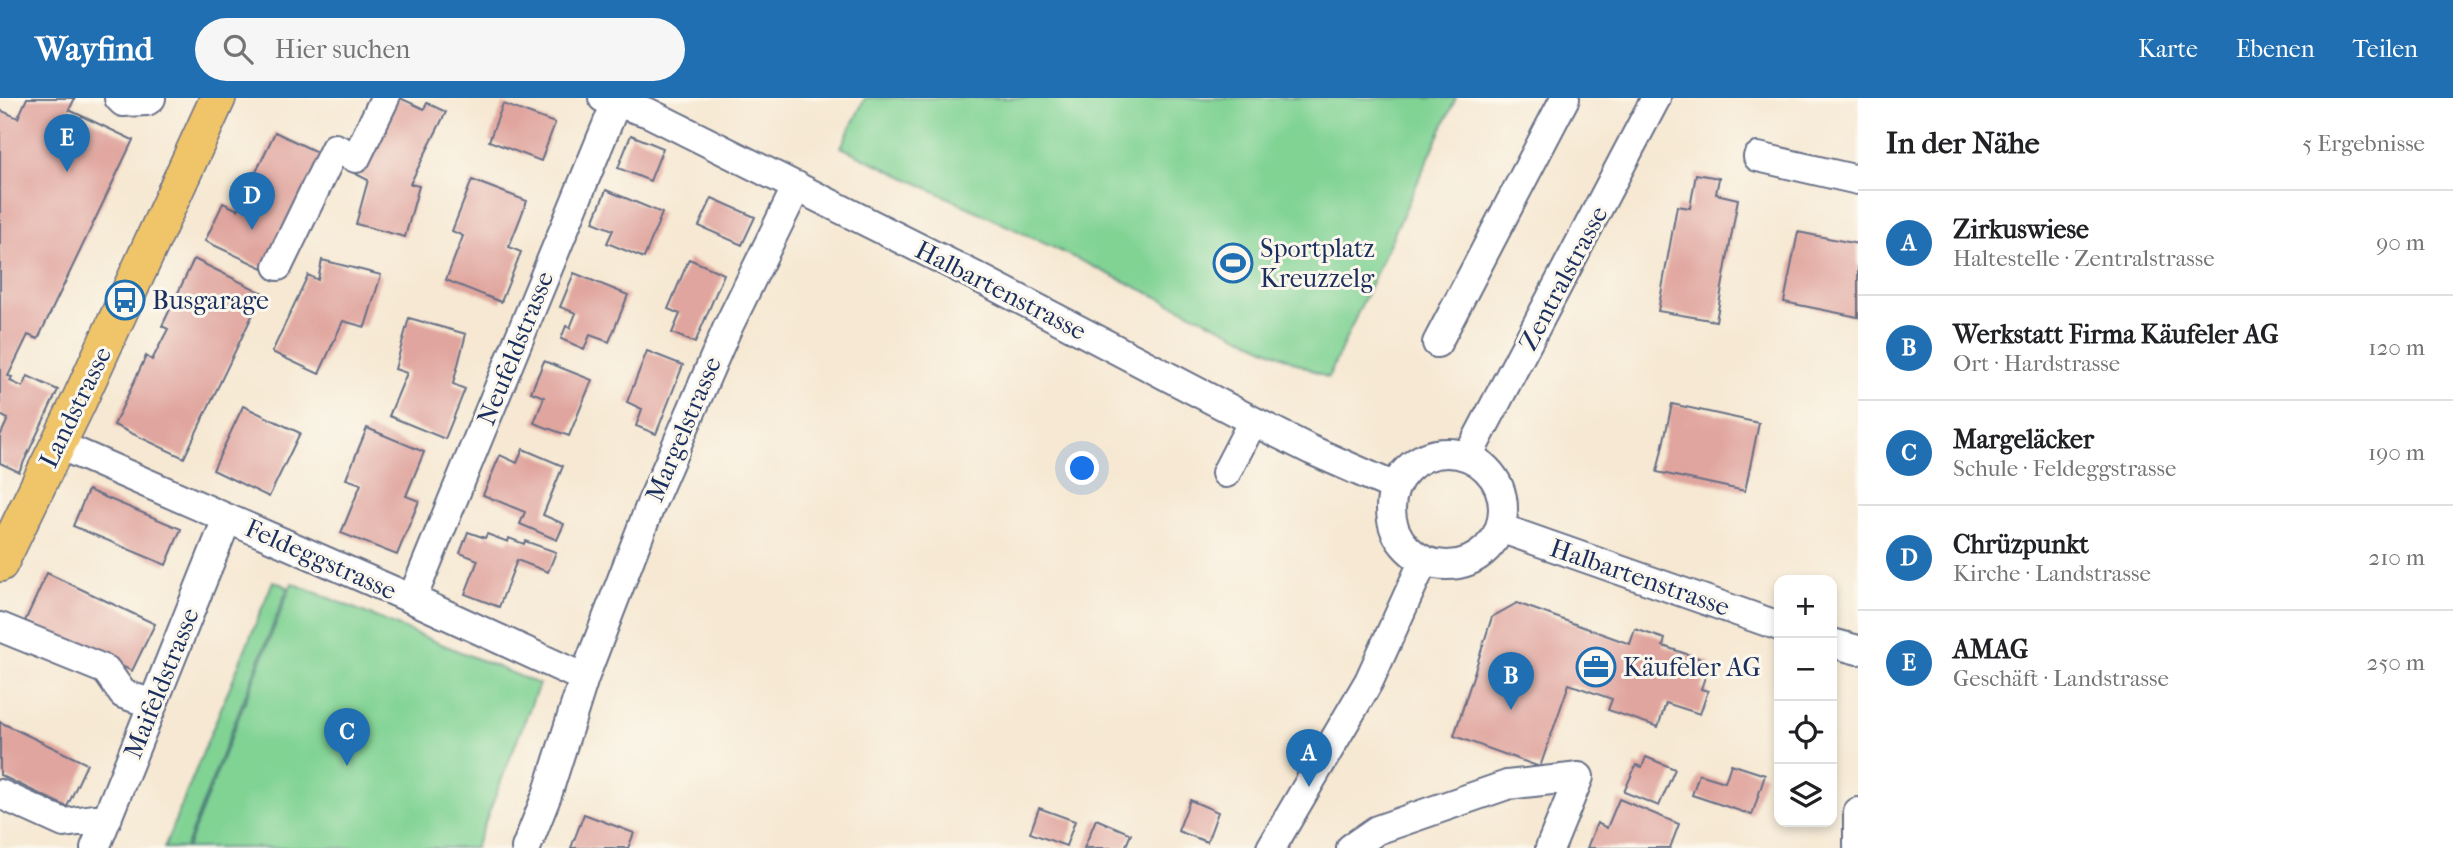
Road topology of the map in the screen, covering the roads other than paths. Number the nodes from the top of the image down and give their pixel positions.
1 (119, 98) edge
2 (151, 98) edge
3 (218, 98) edge
4 (385, 98) edge
5 (1565, 98) edge
6 (1656, 98) edge
7 (612, 99) edge
8 (1758, 157) dead end
9 (1858, 180) edge
10 (797, 186) junction
11 (278, 266) dead end
12 (1437, 343) dead end
13 (1253, 421) junction
14 (57, 444) junction
15 (1468, 456) junction
16 (1226, 473) dead end
17 (1395, 487) junction
18 (227, 519) junction
19 (1500, 527) junction
20 (1424, 560) junction
21 (0, 564) edge
22 (412, 599) junction
23 (1774, 623) edge
24 (0, 627) edge
25 (1837, 644) edge
26 (1858, 650) edge
27 (584, 678) junction
28 (153, 704) junction
29 (0, 794) edge
30 (1858, 812) edge
31 (108, 817) junction
32 (95, 848) edge
33 (526, 848) edge
34 (1271, 848) edge
35 (1351, 848) edge
36 (1550, 848) edge
37 (1858, 848) edge

1 - 2 street
3 - 14 main road, Landstrasse
4 - 11 street
5 - 12 street
6 - 15 street, Zentralstrasse
7 - 10 street, Halbartenstrasse
7 - 22 street, Neufeldstrasse
8 - 9 street
10 - 13 street, Halbartenstrasse
10 - 27 street, Margelstrasse
13 - 16 street
13 - 17 street, Halbartenstrasse
14 - 18 street, Feldeggstrasse
14 - 21 main road, Landstrasse
15 - 17 street
15 - 19 street
17 - 20 street
18 - 22 street, Feldeggstrasse
18 - 28 street, Maifeldstrasse
19 - 20 street
19 - 23 street, Halbartenstrasse
20 - 34 street
22 - 27 street, Feldeggstrasse
24 - 28 street
25 - 26 street
27 - 33 street, Margelstrasse
28 - 31 street, Maifeldstrasse
29 - 31 street
30 - 37 street
31 - 32 street, Maifeldstrasse
35 - 36 street

